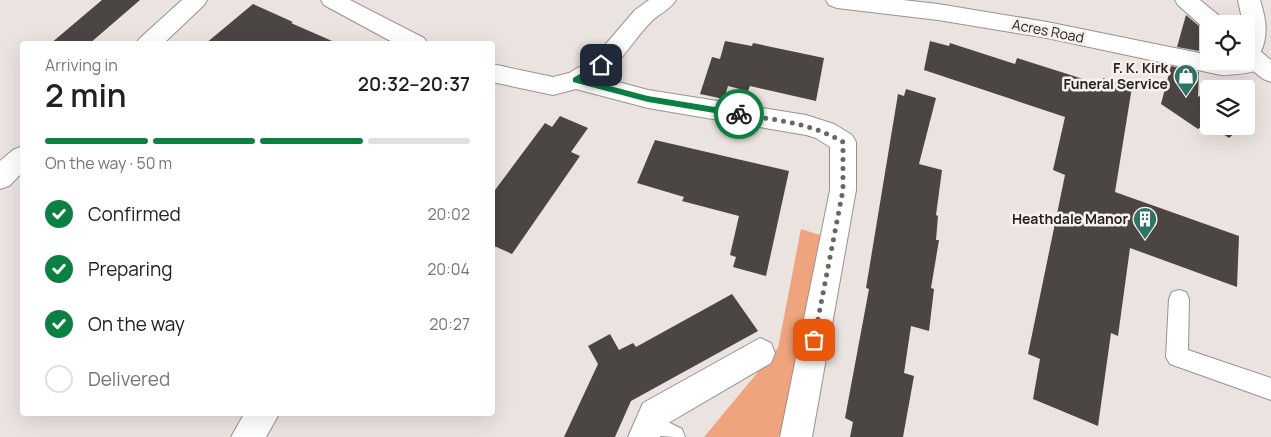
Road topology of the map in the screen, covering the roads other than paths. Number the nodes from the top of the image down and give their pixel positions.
1 (196, 0) edge
2 (332, 0) edge
3 (665, 0) edge
4 (837, 0) edge
5 (1186, 0) edge
6 (1249, 0) edge
7 (1204, 15) edge
8 (151, 41) edge
9 (410, 41) edge
10 (1256, 60) edge
11 (500, 75) edge
12 (576, 80) junction
13 (495, 89) edge
14 (20, 160) edge
15 (0, 178) edge
16 (1179, 299) dead end
17 (760, 353) dead end
18 (1271, 390) edge
19 (262, 416) edge
20 (656, 433) edge
21 (247, 437) edge
22 (796, 437) edge

1 - 8 street
2 - 9 street
3 - 12 street
4 - 10 street, Acres Road
5 - 7 street
6 - 10 street
11 - 12 street
11 - 13 street
12 - 22 street
14 - 15 street
16 - 18 lane
17 - 20 street
19 - 21 street

